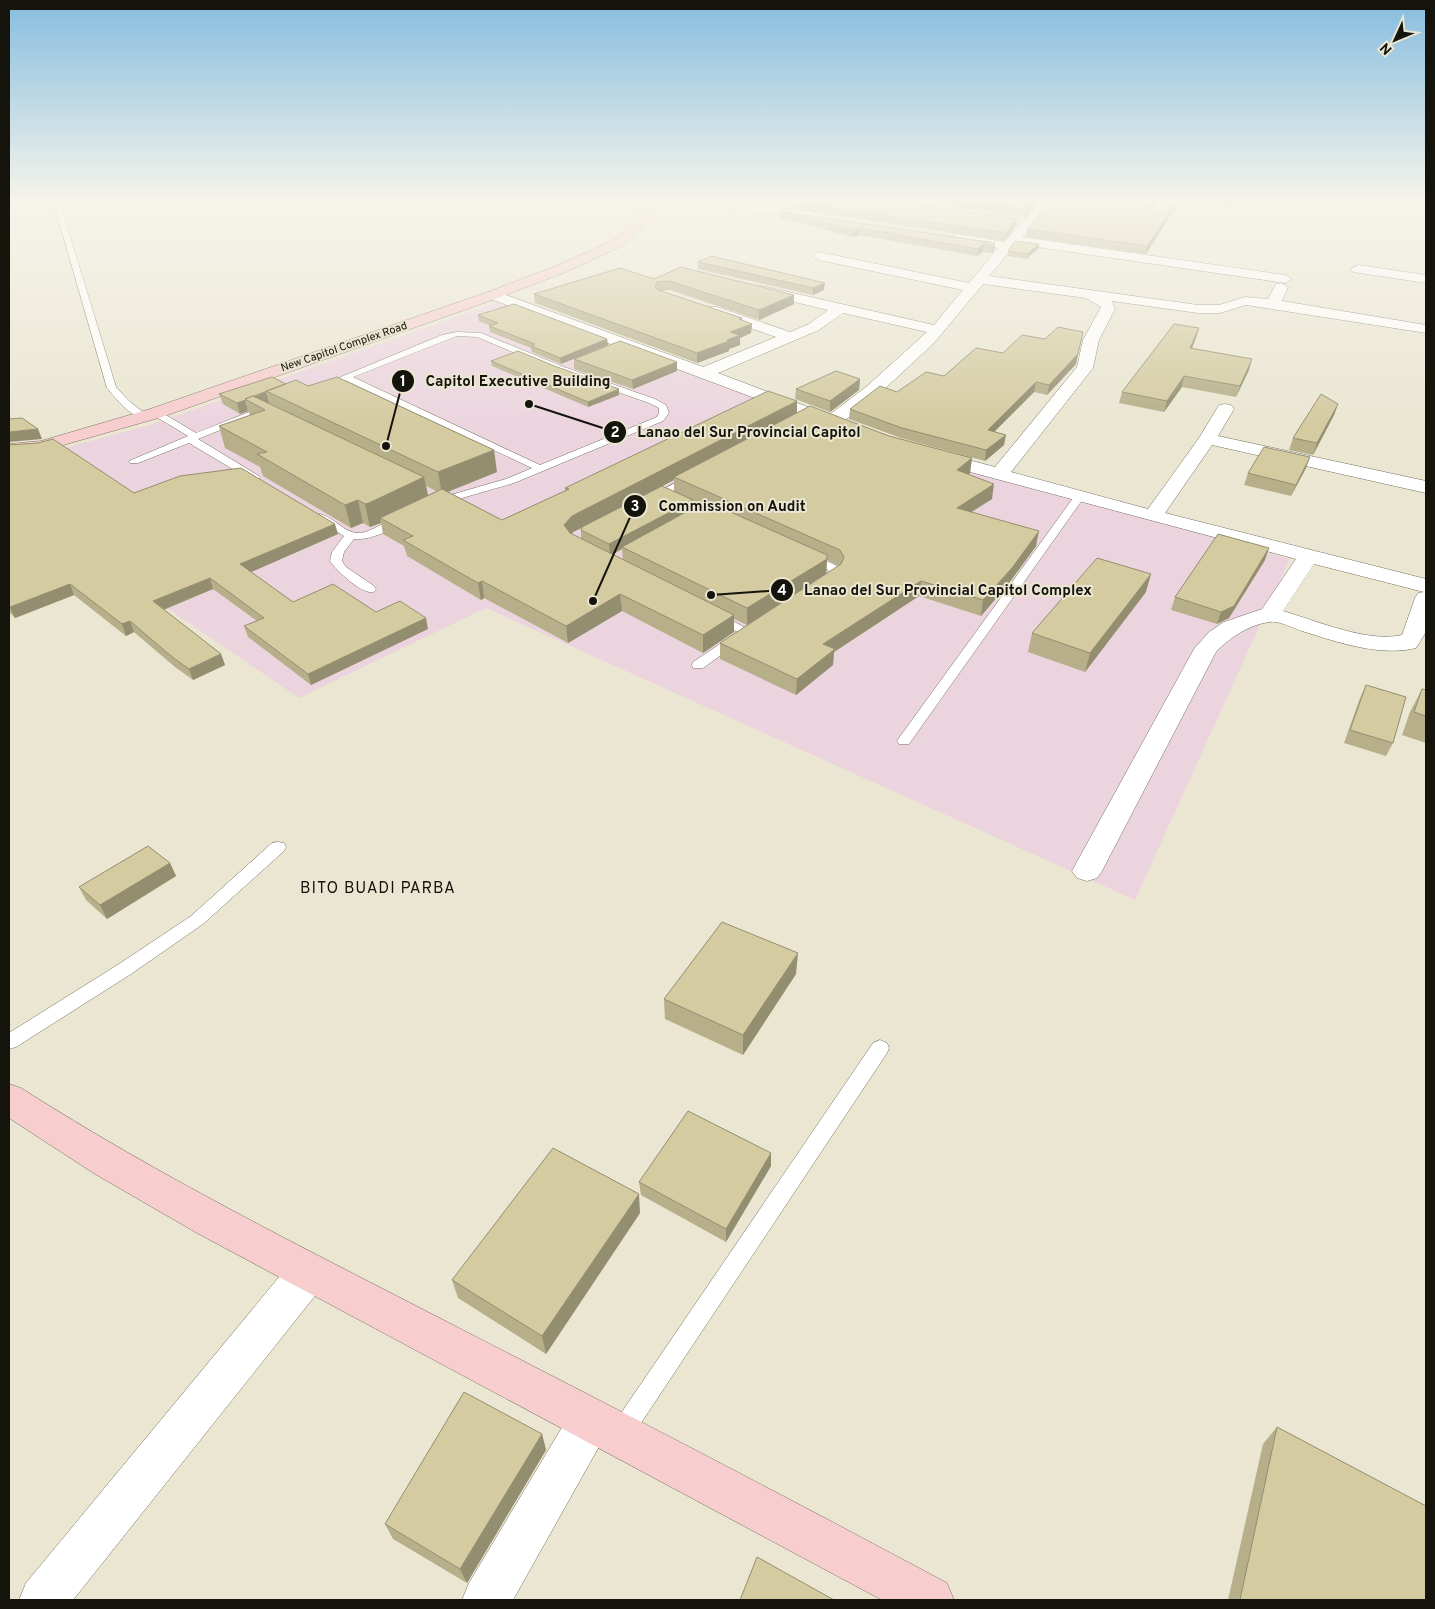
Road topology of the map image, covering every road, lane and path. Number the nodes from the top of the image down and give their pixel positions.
1 (78, 275) edge
2 (543, 275) edge
3 (931, 275) edge
4 (984, 275) edge
5 (1255, 275) edge
6 (1287, 275) edge
7 (1396, 275) edge
8 (1285, 279) junction
9 (1426, 280) edge
10 (977, 283) junction
11 (746, 286) edge
12 (492, 295) junction
13 (1091, 295) junction
14 (1273, 304) junction
15 (700, 307) edge
16 (840, 308) junction
17 (1426, 329) edge
18 (937, 330) junction
19 (791, 337) junction
20 (702, 373) junction
21 (345, 377) junction
22 (310, 391) edge
23 (275, 404) edge
24 (1225, 409) dead end
25 (258, 411) junction
26 (810, 414) junction
27 (150, 415) junction
28 (276, 420) edge
29 (830, 422) junction
30 (442, 423) junction
31 (793, 423) edge
32 (433, 427) edge
33 (858, 432) edge
34 (193, 438) junction
35 (1207, 438) junction
36 (9, 450) edge
37 (919, 452) edge
38 (134, 460) dead end
39 (541, 469) junction
40 (706, 469) edge
41 (999, 474) junction
42 (265, 484) edge
43 (1426, 487) edge
44 (662, 492) junction
45 (1080, 496) junction
46 (680, 500) edge
47 (637, 505) edge
48 (425, 508) edge
49 (307, 509) edge
50 (409, 516) edge
51 (1153, 516) junction
52 (351, 535) junction
53 (797, 551) edge
54 (1308, 556) junction
55 (1426, 586) edge
56 (817, 588) edge
57 (370, 589) dead end
58 (1426, 598) edge
59 (704, 611) edge
60 (1270, 614) junction
61 (698, 665) dead end
62 (904, 741) dead end
63 (278, 847) dead end
64 (1086, 871) dead end
65 (9, 1042) edge
66 (880, 1048) dead end
67 (9, 1099) edge
68 (308, 1273) junction
69 (605, 1426) junction
70 (42, 1600) edge
71 (486, 1600) edge
72 (930, 1600) edge

1 - 27 lane
2 - 12 main road, New Capitol Complex Road
3 - 10 street
4 - 10 street
5 - 8 street
6 - 8 street
7 - 9 street
8 - 14 street
10 - 13 street
10 - 18 street
11 - 16 street
12 - 20 street
12 - 27 main road, New Capitol Complex Road
13 - 14 street
13 - 41 street
14 - 17 street
15 - 19 street
16 - 18 street
16 - 19 street
18 - 29 street
19 - 20 street
20 - 26 street
21 - 22 lane
21 - 30 lane
21 - 39 lane
23 - 25 lane
24 - 35 street
25 - 28 lane
25 - 34 lane
26 - 29 street
26 - 31 lane
27 - 34 lane
27 - 36 main road, New Capitol Complex Road
29 - 33 street
30 - 32 lane
30 - 39 lane
34 - 38 lane
34 - 42 lane
35 - 43 street
35 - 51 street
37 - 41 street
39 - 48 lane
40 - 44 lane
41 - 45 street
44 - 46 lane
44 - 47 lane
45 - 51 street
45 - 62 lane
49 - 52 lane
50 - 52 lane
51 - 54 street
52 - 57 lane
53 - 56 lane
54 - 55 street
54 - 60 street
58 - 60 street
59 - 61 lane
60 - 64 street
63 - 65 lane
66 - 69 lane
67 - 68 main road
68 - 69 main road
68 - 70 street
69 - 71 street
69 - 72 main road

